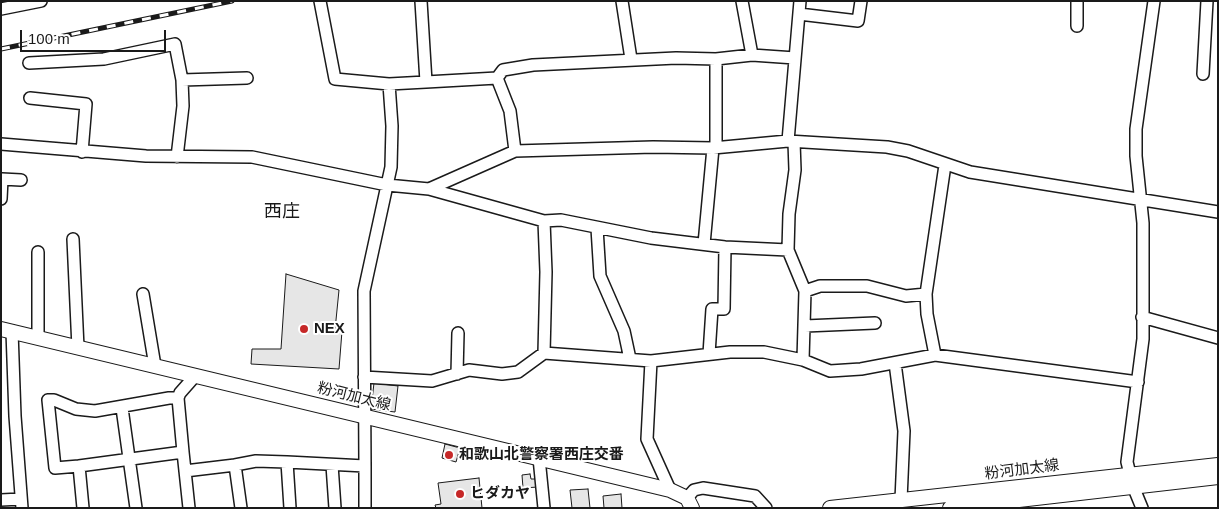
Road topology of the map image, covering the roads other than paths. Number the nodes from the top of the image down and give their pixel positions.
1 (320, 1) edge
2 (421, 1) edge
3 (622, 1) edge
4 (742, 1) edge
5 (800, 1) edge
6 (861, 1) edge
7 (1077, 1) edge
8 (1154, 1) edge
9 (1206, 1) edge
10 (34, 2) edge
11 (1, 9) edge
12 (799, 14) junction
13 (1077, 26) dead end
14 (752, 55) junction
15 (795, 58) junction
16 (631, 59) junction
17 (716, 59) junction
18 (29, 63) dead end
19 (1203, 74) dead end
20 (247, 78) dead end
21 (497, 78) junction
22 (182, 80) junction
23 (426, 82) junction
24 (389, 84) junction
25 (30, 98) dead end
26 (791, 142) junction
27 (1, 144) edge
28 (714, 148) junction
29 (515, 151) junction
30 (82, 152) junction
31 (177, 157) junction
32 (945, 165) junction
33 (21, 180) dead end
34 (387, 185) junction
35 (429, 189) junction
36 (1, 199) edge
37 (1140, 201) junction
38 (1218, 212) edge
39 (544, 220) junction
40 (597, 228) junction
41 (73, 239) dead end
42 (704, 244) junction
43 (725, 247) junction
44 (788, 250) junction
45 (38, 252) dead end
46 (805, 291) junction
47 (143, 294) dead end
48 (926, 294) junction
49 (1142, 317) junction
50 (875, 323) dead end
51 (805, 326) junction
52 (6, 330) edge
53 (458, 333) dead end
54 (38, 338) junction
55 (1218, 338) edge
56 (78, 348) junction
57 (544, 353) junction
58 (709, 354) junction
59 (935, 355) junction
60 (630, 359) junction
61 (803, 360) junction
62 (651, 362) junction
63 (895, 363) junction
64 (155, 366) junction
65 (457, 374) junction
66 (195, 376) junction
67 (364, 377) junction
68 (1138, 382) junction
69 (178, 398) junction
70 (122, 408) junction
71 (366, 417) junction
72 (183, 452) junction
73 (539, 458) junction
74 (130, 459) junction
75 (288, 462) junction
76 (1218, 464) edge
77 (235, 465) junction
78 (332, 465) junction
79 (78, 466) junction
80 (365, 466) junction
81 (185, 471) junction
82 (1218, 477) edge
83 (1131, 480) junction
84 (670, 490) junction
85 (1062, 495) edge
86 (1, 500) edge
87 (22, 503) edge
88 (690, 503) edge
89 (893, 503) edge
90 (83, 508) edge
91 (136, 508) edge
92 (189, 508) edge
93 (241, 508) edge
94 (290, 508) edge
95 (335, 508) edge
96 (365, 508) edge
97 (544, 508) edge
98 (766, 508) edge
99 (830, 508) edge
100 (950, 508) edge
101 (1142, 508) edge

1 - 24 street
2 - 23 street
3 - 16 street
4 - 14 street
5 - 12 street
6 - 12 street
7 - 13 street
8 - 37 street
9 - 19 street
10 - 11 street
12 - 15 street
14 - 15 street
14 - 17 street
15 - 26 street
16 - 17 street
16 - 21 street
17 - 28 street
18 - 22 street
20 - 22 street
21 - 23 street
21 - 29 street
22 - 31 street
23 - 24 street
24 - 34 street
25 - 30 street
26 - 28 street
26 - 32 street
26 - 44 street
27 - 30 street
28 - 29 street
28 - 42 street
29 - 35 street
30 - 31 street
31 - 34 street
32 - 37 street
32 - 48 street
33 - 36 street
34 - 35 street
34 - 67 street
35 - 39 street
37 - 38 street
37 - 49 street
39 - 40 street
39 - 57 street
40 - 42 street
40 - 60 street
41 - 56 street
42 - 43 street
43 - 44 street
43 - 58 street
44 - 46 street
45 - 54 street
46 - 48 street
46 - 51 street
47 - 64 street
48 - 59 street
49 - 55 street
49 - 68 street
50 - 51 street
51 - 61 street
52 - 54 main road, 粉河加太線
52 - 87 street
53 - 65 street
54 - 56 main road, 粉河加太線
56 - 64 main road, 粉河加太線
57 - 60 street
57 - 65 street
58 - 61 street
58 - 62 street
59 - 63 street
59 - 68 street
60 - 62 street
61 - 63 street
62 - 84 street
63 - 89 street
64 - 66 main road, 粉河加太線
65 - 67 street
66 - 69 street
66 - 71 main road, 粉河加太線
67 - 71 street
68 - 83 street
69 - 70 street
69 - 72 street
70 - 74 street
70 - 79 street
71 - 73 main road, 粉河加太線
71 - 80 street
72 - 74 street
72 - 81 street
73 - 84 main road, 粉河加太線
73 - 97 street
74 - 79 street
74 - 91 street
75 - 77 street
75 - 78 street
75 - 94 street
76 - 83 main road, 粉河加太線
77 - 81 street
77 - 93 street
78 - 80 street
78 - 95 street
79 - 90 street
80 - 96 street
81 - 92 street
82 - 83 main road, 粉河加太線
83 - 85 main road, 粉河加太線
83 - 101 street
84 - 88 main road, 粉河加太線
85 - 89 main road, 粉河加太線
85 - 100 main road, 粉河加太線
86 - 87 street
88 - 98 street
89 - 99 main road, 粉河加太線

